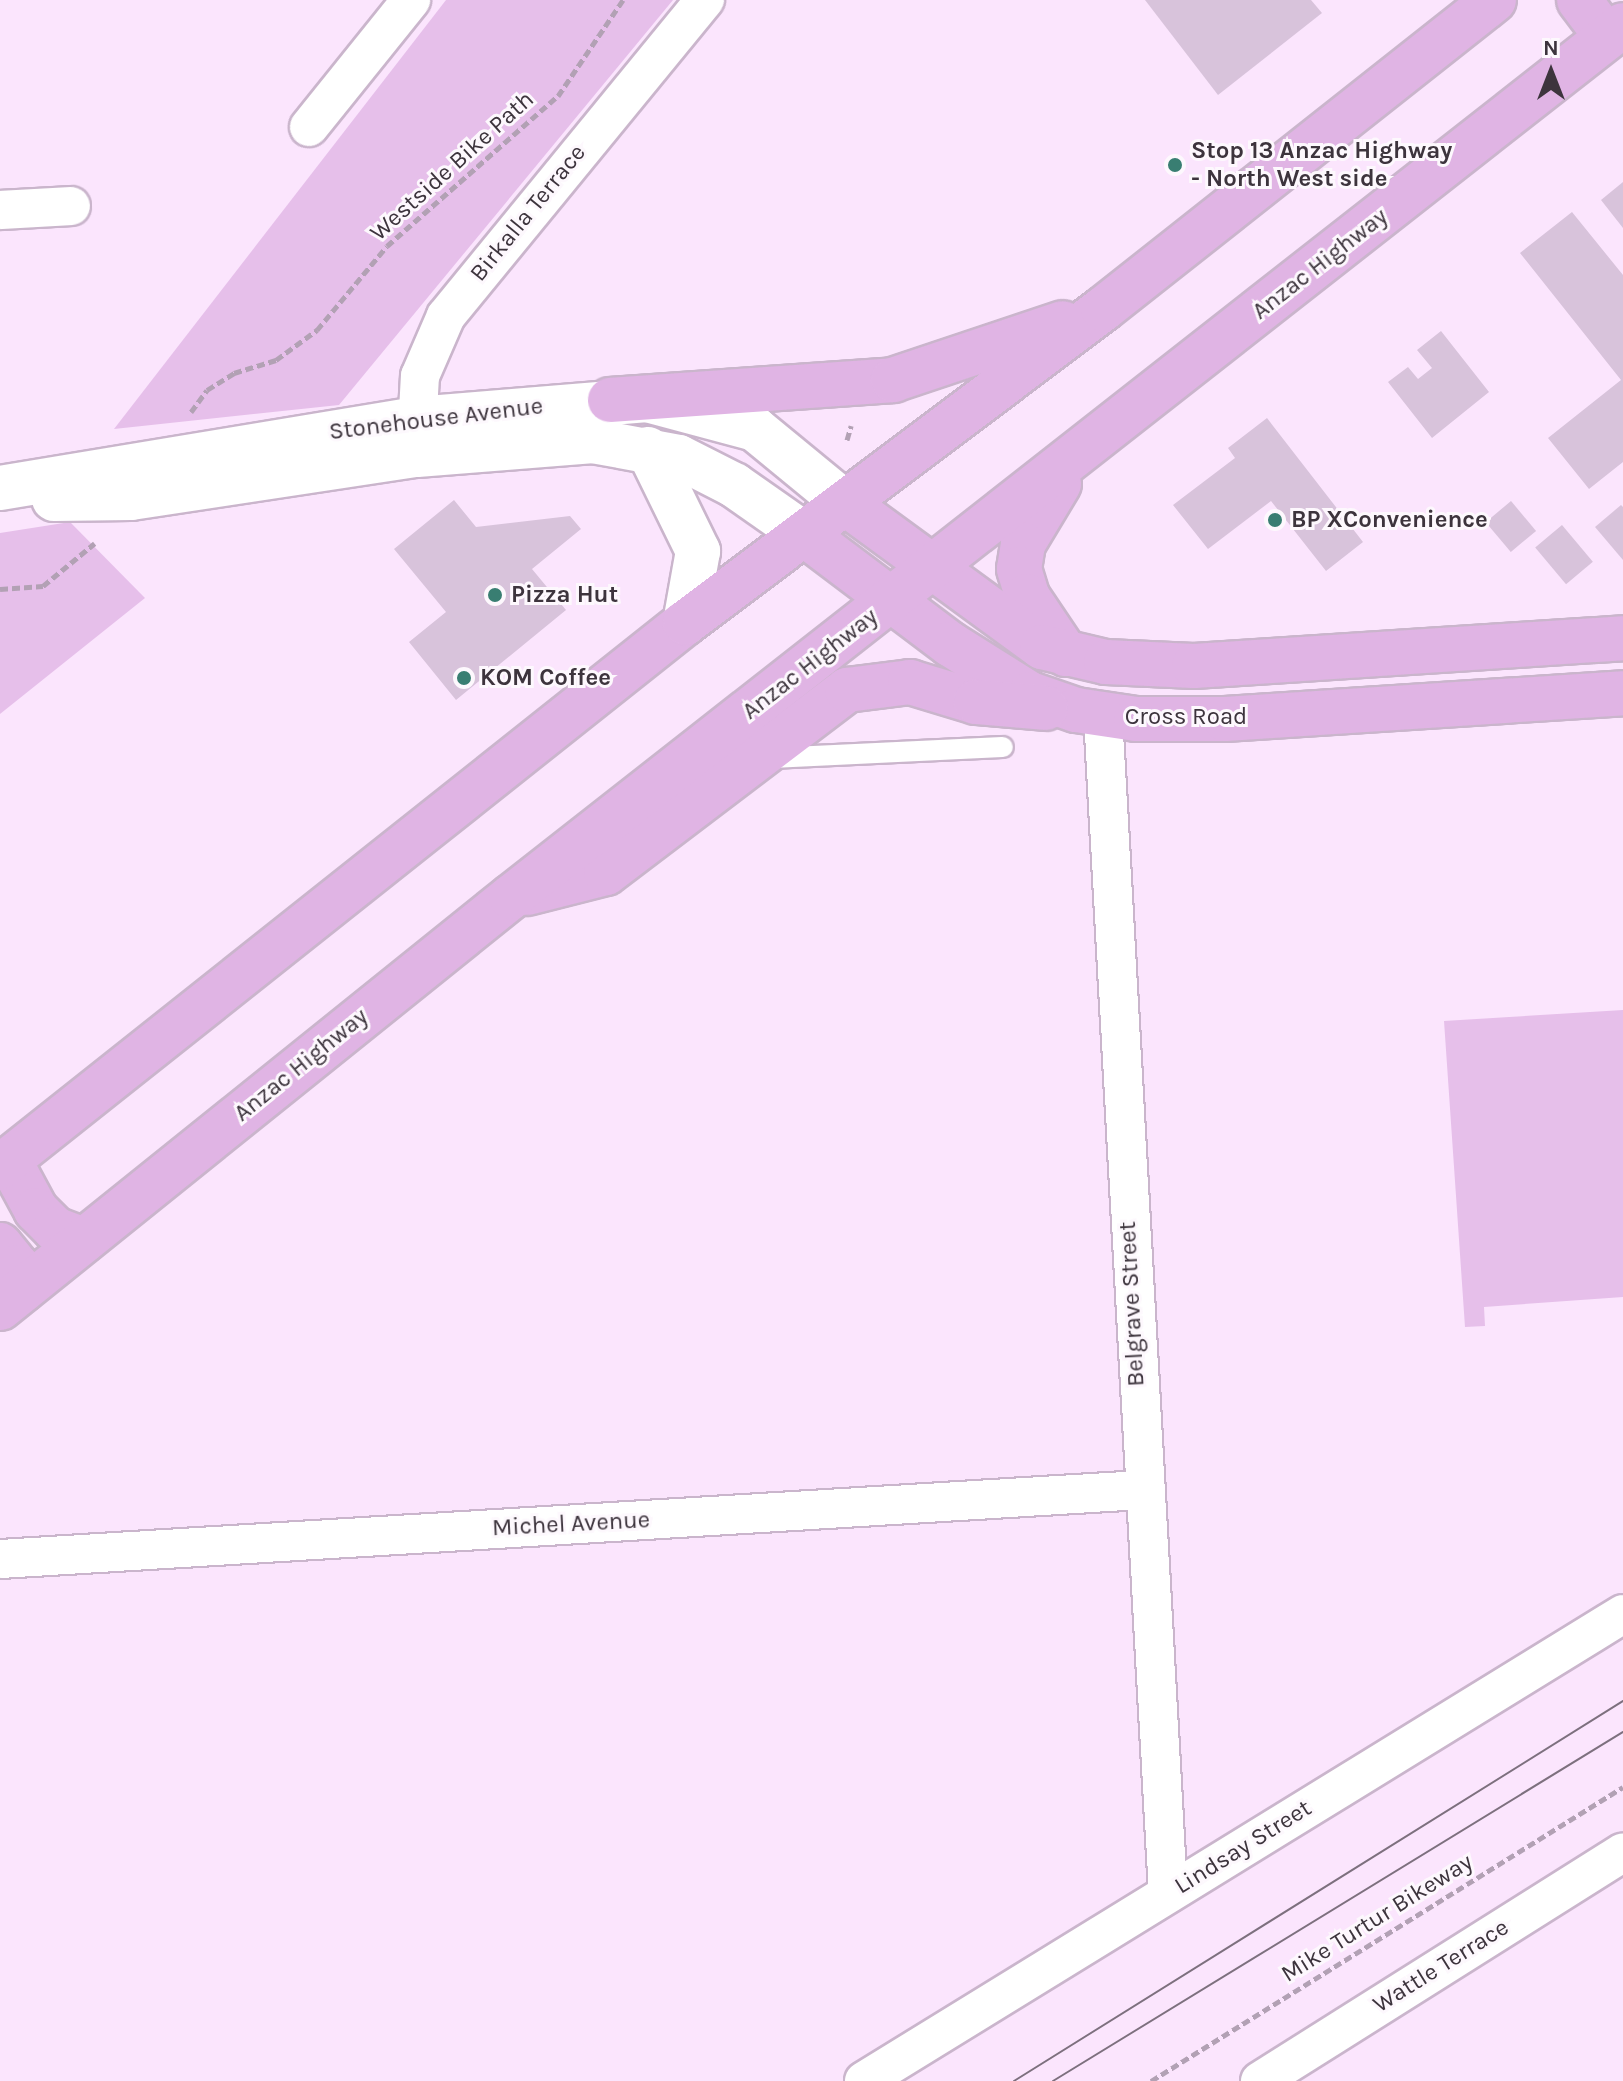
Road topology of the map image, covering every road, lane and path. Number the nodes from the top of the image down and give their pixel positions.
1 (411, 0) edge
2 (623, 0) edge
3 (705, 0) edge
4 (1579, 0) edge
5 (1496, 2) edge
6 (1615, 31) edge
7 (309, 127) dead end
8 (71, 206) dead end
9 (0, 210) edge
10 (1103, 309) junction
11 (610, 400) junction
12 (184, 421) dead end
13 (416, 437) junction
14 (648, 449) junction
15 (1073, 460) junction
16 (0, 488) edge
17 (0, 500) edge
18 (845, 503) junction
19 (102, 534) dead end
20 (804, 534) junction
21 (932, 570) junction
22 (0, 589) edge
23 (895, 599) junction
24 (685, 623) junction
25 (1623, 638) edge
26 (1066, 654) junction
27 (1623, 693) edge
28 (1089, 713) junction
29 (1003, 747) dead end
30 (749, 759) junction
31 (511, 897) junction
32 (4, 1163) edge
33 (84, 1240) junction
34 (0, 1245) edge
35 (11, 1298) edge
36 (1142, 1490) junction
37 (0, 1559) edge
38 (1623, 1614) edge
39 (1623, 1787) edge
40 (1623, 1852) edge
41 (1168, 1893) junction
42 (864, 2081) edge
43 (1151, 2081) edge
44 (1260, 2081) edge

1 - 7 street
2 - 12 path, Westside Bike Path
3 - 13 street, Birkalla Terrace
4 - 6 highway
5 - 10 highway
6 - 15 highway, Anzac Highway
8 - 9 street
10 - 11 highway
10 - 18 highway
11 - 13 street, Stonehouse Avenue
11 - 18 street, Stonehouse Avenue
13 - 14 street, Stonehouse Avenue
13 - 16 street, Stonehouse Avenue
13 - 17 street, Stonehouse Avenue
14 - 20 street, Stonehouse Avenue
14 - 24 street
15 - 21 highway, Anzac Highway
15 - 26 highway
18 - 20 highway
18 - 21 highway
19 - 22 path
20 - 23 highway, Cross Road
20 - 24 highway
21 - 23 highway, Anzac Highway
21 - 26 highway
23 - 28 highway, Cross Road
23 - 31 highway, Anzac Highway
24 - 32 highway
25 - 26 highway
27 - 28 highway, Cross Road
28 - 30 highway
28 - 36 street, Belgrave Street
29 - 30 lane
30 - 31 highway
31 - 33 highway, Anzac Highway
32 - 33 highway
33 - 35 highway, Anzac Highway
34 - 35 highway
36 - 37 street, Michel Avenue
36 - 41 street, Belgrave Street
38 - 41 street, Lindsay Street
39 - 43 path, Mike Turtur Bikeway
40 - 44 street, Wattle Terrace
41 - 42 street, Lindsay Street

